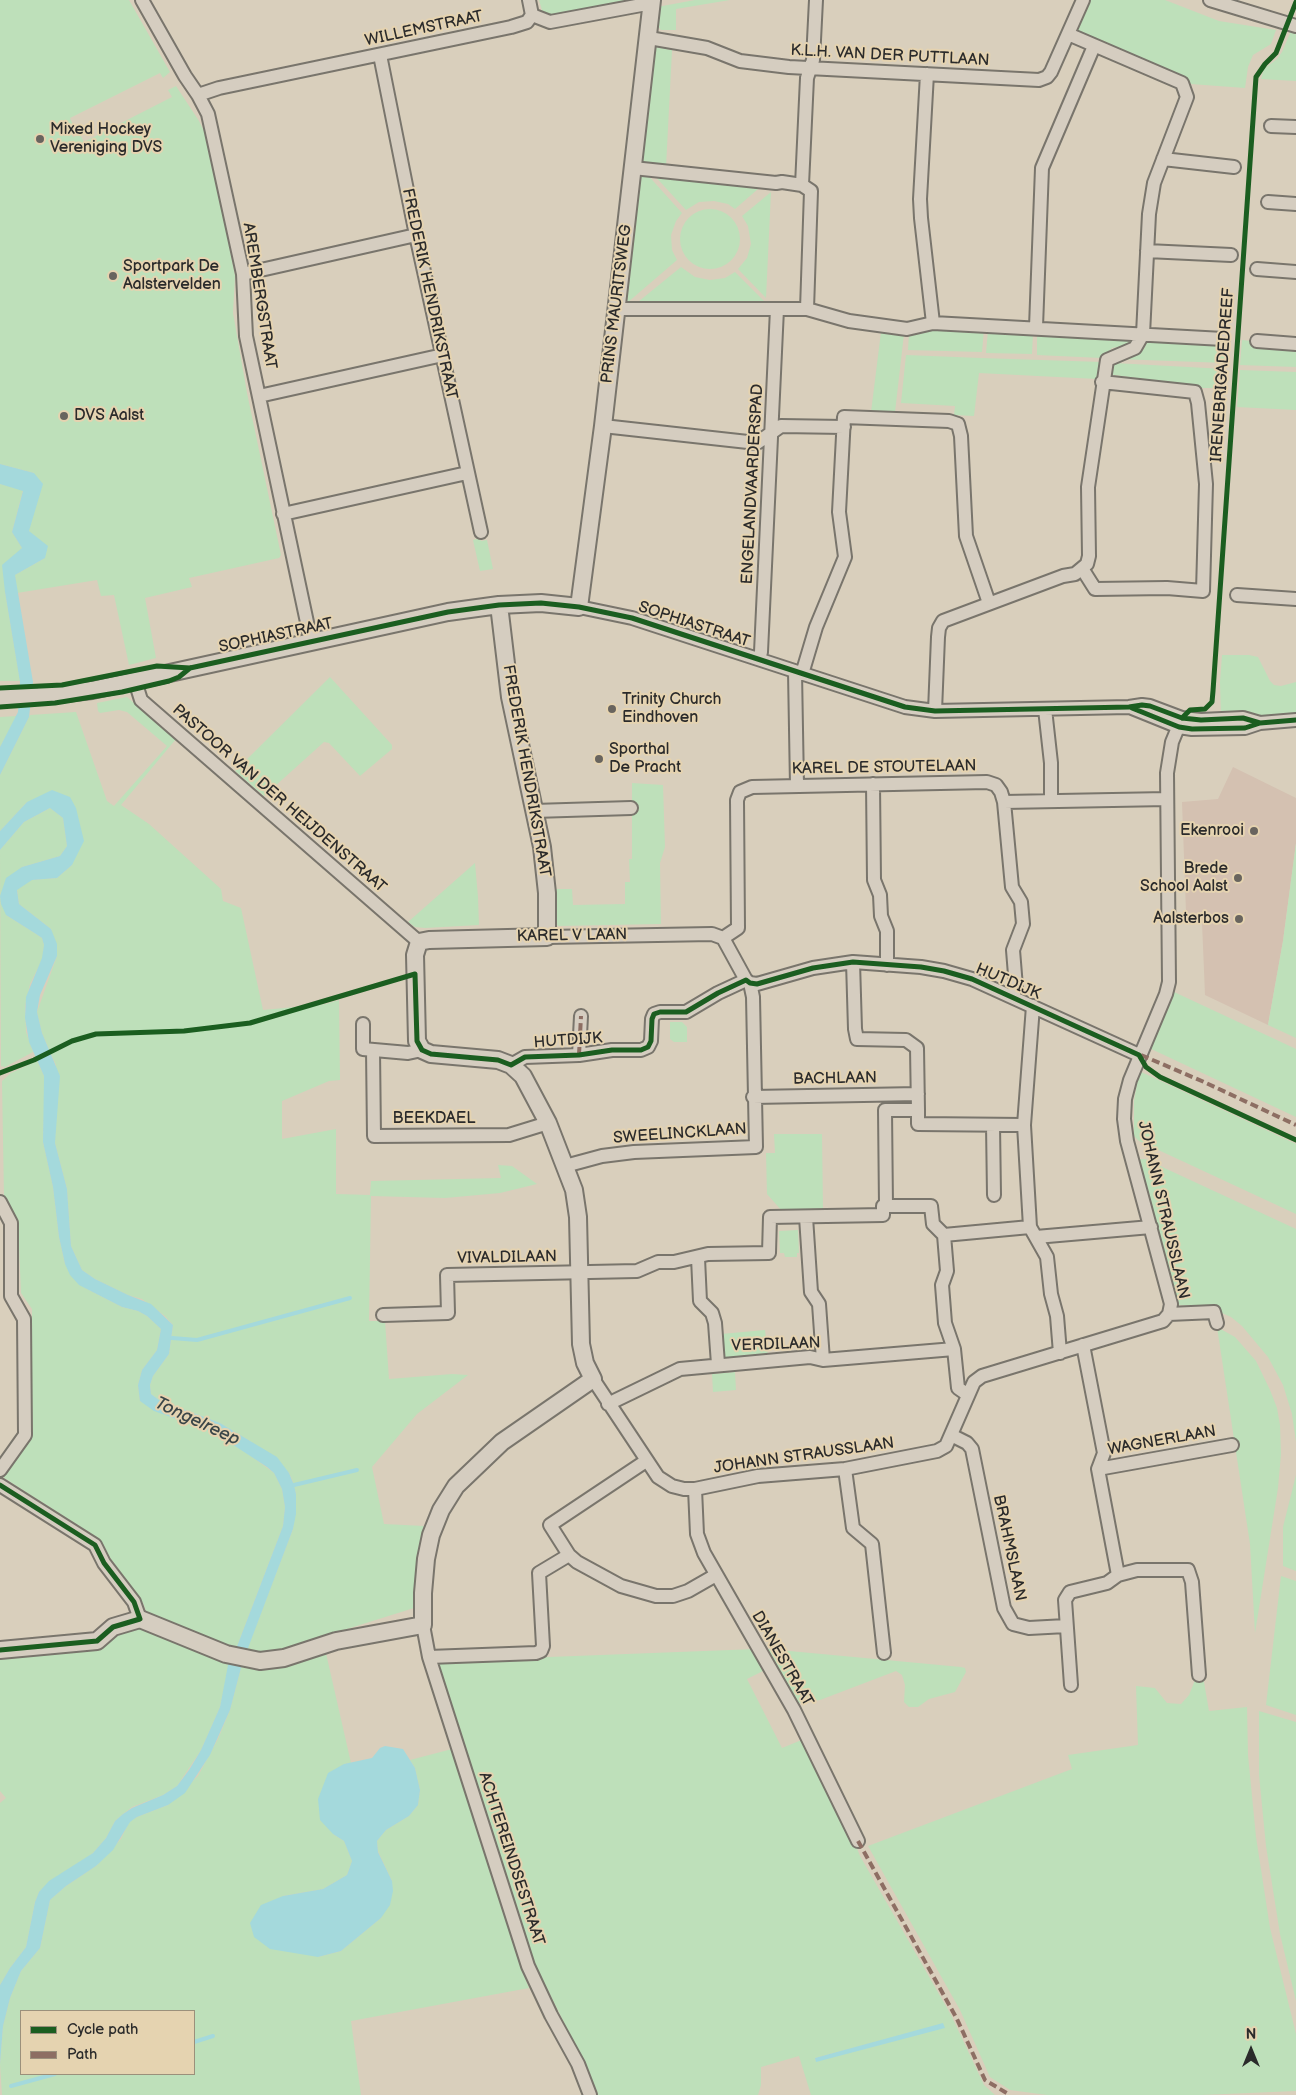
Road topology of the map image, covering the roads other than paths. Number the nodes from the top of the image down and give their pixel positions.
1 (142, 0) edge
2 (529, 0) edge
3 (816, 0) edge
4 (1083, 0) edge
5 (1210, 0) edge
6 (652, 2) edge
7 (532, 15) junction
8 (1296, 26) edge
9 (1068, 34) junction
10 (648, 38) junction
11 (1094, 46) junction
12 (380, 55) junction
13 (810, 68) junction
14 (927, 74) junction
15 (198, 94) junction
16 (1271, 126) dead end
17 (1296, 127) edge
18 (1163, 159) junction
19 (1234, 167) dead end
20 (633, 168) junction
21 (802, 185) junction
22 (1268, 202) dead end
23 (1296, 204) edge
24 (416, 235) junction
25 (1147, 251) junction
26 (1231, 255) dead end
27 (1257, 269) dead end
28 (1296, 272) edge
29 (243, 274) junction
30 (807, 309) junction
31 (616, 310) junction
32 (778, 310) junction
33 (933, 323) junction
34 (1036, 327) junction
35 (1143, 334) junction
36 (1224, 339) dead end
37 (1257, 341) dead end
38 (1296, 344) edge
39 (443, 355) junction
40 (1102, 382) junction
41 (259, 396) junction
42 (844, 422) junction
43 (603, 426) junction
44 (770, 433) junction
45 (468, 473) junction
46 (284, 514) junction
47 (481, 532) dead end
48 (1082, 570) junction
49 (1237, 595) dead end
50 (1296, 599) edge
51 (989, 603) junction
52 (499, 605) junction
53 (579, 608) junction
54 (311, 641) junction
55 (759, 659) junction
56 (798, 673) junction
57 (135, 681) junction
58 (0, 697) edge
59 (1045, 708) junction
60 (935, 711) junction
61 (1296, 720) edge
62 (1180, 722) junction
63 (873, 784) junction
64 (797, 786) junction
65 (1167, 799) junction
66 (1051, 801) junction
67 (1004, 802) junction
68 (631, 808) dead end
69 (534, 811) junction
70 (547, 937) junction
71 (723, 938) junction
72 (419, 942) junction
73 (853, 962) junction
74 (887, 965) junction
75 (748, 982) junction
76 (1013, 997) junction
77 (1033, 1006) junction
78 (581, 1016) dead end
79 (363, 1024) dead end
80 (372, 1050) junction
81 (422, 1050) junction
82 (578, 1055) junction
83 (1139, 1055) junction
84 (510, 1065) junction
85 (918, 1094) junction
86 (753, 1097) junction
87 (918, 1110) junction
88 (548, 1122) junction
89 (993, 1125) junction
90 (1024, 1125) junction
91 (565, 1166) junction
92 (994, 1195) dead end
93 (0, 1202) edge
94 (886, 1206) junction
95 (806, 1217) junction
96 (1151, 1227) junction
97 (1033, 1232) junction
98 (944, 1235) junction
99 (698, 1258) junction
100 (580, 1273) junction
101 (1168, 1314) junction
102 (383, 1315) dead end
103 (1217, 1322) dead end
104 (1083, 1345) junction
105 (954, 1349) junction
106 (1060, 1353) junction
107 (823, 1360) junction
108 (718, 1364) junction
109 (593, 1379) junction
110 (968, 1395) junction
111 (608, 1404) junction
112 (951, 1435) junction
113 (1232, 1445) dead end
114 (646, 1461) junction
115 (846, 1469) junction
116 (1098, 1469) junction
117 (0, 1470) edge
118 (0, 1485) edge
119 (695, 1489) junction
120 (569, 1555) junction
121 (716, 1575) junction
122 (1118, 1575) junction
123 (140, 1619) junction
124 (423, 1625) junction
125 (1066, 1626) junction
126 (0, 1650) edge
127 (884, 1653) dead end
128 (429, 1657) junction
129 (1199, 1675) dead end
130 (1071, 1685) dead end
131 (858, 1840) dead end
132 (590, 2095) edge

1 - 15 street, AREMBERGSTRAAT
2 - 7 street
3 - 13 street
4 - 9 street, K.L.H. VAN DER PUTTLAAN
5 - 8 street
6 - 7 street
6 - 10 street, PRINS MAURITSWEG
7 - 12 street, WILLEMSTRAAT
9 - 11 street
9 - 14 street, K.L.H. VAN DER PUTTLAAN
10 - 13 street, K.L.H. VAN DER PUTTLAAN
10 - 20 street, PRINS MAURITSWEG
11 - 18 street
11 - 34 street
12 - 15 street, WILLEMSTRAAT
12 - 24 street, FREDERIK HENDRIKSTRAAT
13 - 14 street, K.L.H. VAN DER PUTTLAAN
13 - 21 street
14 - 33 street
15 - 29 street, AREMBERGSTRAAT
16 - 17 street
18 - 19 street
18 - 25 street
20 - 21 street
20 - 31 street, PRINS MAURITSWEG
21 - 30 street
22 - 23 street
24 - 29 street
24 - 39 street, FREDERIK HENDRIKSTRAAT
25 - 26 street
25 - 35 street
27 - 28 street
29 - 41 street, AREMBERGSTRAAT
30 - 32 street
30 - 33 street
31 - 32 street
31 - 43 street, PRINS MAURITSWEG
32 - 44 street, ENGELANDVAARDERSPAD
33 - 34 street
34 - 35 street
35 - 36 street
35 - 40 street
37 - 38 street
39 - 41 street
39 - 45 street, FREDERIK HENDRIKSTRAAT
40 - 48 street
40 - 48 street
41 - 46 street, AREMBERGSTRAAT
42 - 44 street
42 - 51 street
42 - 56 street
43 - 44 street
43 - 53 street, PRINS MAURITSWEG
44 - 55 street, ENGELANDVAARDERSPAD
45 - 46 street
45 - 47 street, FREDERIK HENDRIKSTRAAT
46 - 54 street, AREMBERGSTRAAT
48 - 51 street
49 - 50 street
51 - 60 street
52 - 53 street, SOPHIASTRAAT
52 - 54 street, SOPHIASTRAAT
52 - 69 street, FREDERIK HENDRIKSTRAAT
53 - 55 street, SOPHIASTRAAT
54 - 57 street, SOPHIASTRAAT
55 - 56 street, SOPHIASTRAAT
56 - 60 street, SOPHIASTRAAT
56 - 64 street
57 - 58 street, SOPHIASTRAAT
57 - 72 street, PASTOOR VAN DER HEIJDENSTRAAT
59 - 60 street, SOPHIASTRAAT
59 - 62 street, SOPHIASTRAAT
59 - 66 street
61 - 62 street, SOPHIASTRAAT
62 - 65 street, JOHANN STRAUSSLAAN
63 - 64 street, KAREL DE STOUTELAAN
63 - 67 street, KAREL DE STOUTELAAN
63 - 74 street
64 - 71 street, KAREL DE STOUTELAAN
65 - 66 street
65 - 83 street, JOHANN STRAUSSLAAN
66 - 67 street
67 - 76 street
68 - 69 street
69 - 70 street, FREDERIK HENDRIKSTRAAT
70 - 71 street, KAREL V LAAN
70 - 72 street, KAREL V LAAN
71 - 75 street
72 - 81 street
73 - 74 street, HUTDIJK
73 - 75 street, HUTDIJK
73 - 85 street
74 - 76 street, HUTDIJK
75 - 82 street, HUTDIJK
75 - 86 street, SWEELINCKLAAN
76 - 77 street, HUTDIJK
77 - 83 street, HUTDIJK
77 - 90 street
78 - 82 street, HUTDIJK
79 - 80 street, BEEKDAEL
80 - 81 street
80 - 88 street, BEEKDAEL
81 - 84 street
82 - 84 street, HUTDIJK
83 - 96 street, JOHANN STRAUSSLAAN
84 - 88 street
85 - 86 street, BACHLAAN
85 - 87 street
86 - 91 street, SWEELINCKLAAN
87 - 89 street
87 - 94 street
88 - 91 street
89 - 90 street
89 - 92 street
90 - 97 street
91 - 100 street
93 - 117 street
94 - 95 street
94 - 98 street
95 - 99 street
95 - 107 street
96 - 97 street
96 - 101 street, JOHANN STRAUSSLAAN
97 - 98 street
97 - 106 street
98 - 105 street
99 - 100 street
99 - 108 street
100 - 102 street, VIVALDILAAN
100 - 109 street
101 - 103 street, JOHANN STRAUSSLAAN
101 - 104 street, JOHANN STRAUSSLAAN
104 - 106 street, JOHANN STRAUSSLAAN
104 - 116 street
105 - 107 street, VERDILAAN
105 - 110 street
106 - 110 street, JOHANN STRAUSSLAAN
107 - 108 street, VERDILAAN
108 - 111 street, VERDILAAN
109 - 111 street, JOHANN STRAUSSLAAN
109 - 124 street
110 - 112 street, JOHANN STRAUSSLAAN
111 - 114 street, JOHANN STRAUSSLAAN
112 - 115 street, JOHANN STRAUSSLAAN
112 - 125 street, BRAHMSLAAN
113 - 116 street, WAGNERLAAN
114 - 119 street, JOHANN STRAUSSLAAN
114 - 120 street
115 - 119 street, JOHANN STRAUSSLAAN
115 - 127 street
116 - 122 street
118 - 123 street
119 - 121 street, DIANESTRAAT
120 - 121 street
120 - 128 street
121 - 131 street, DIANESTRAAT
122 - 125 street
122 - 129 street
123 - 124 street
123 - 126 street
124 - 128 street, ACHTEREINDSESTRAAT
125 - 130 street
128 - 132 street, ACHTEREINDSESTRAAT

